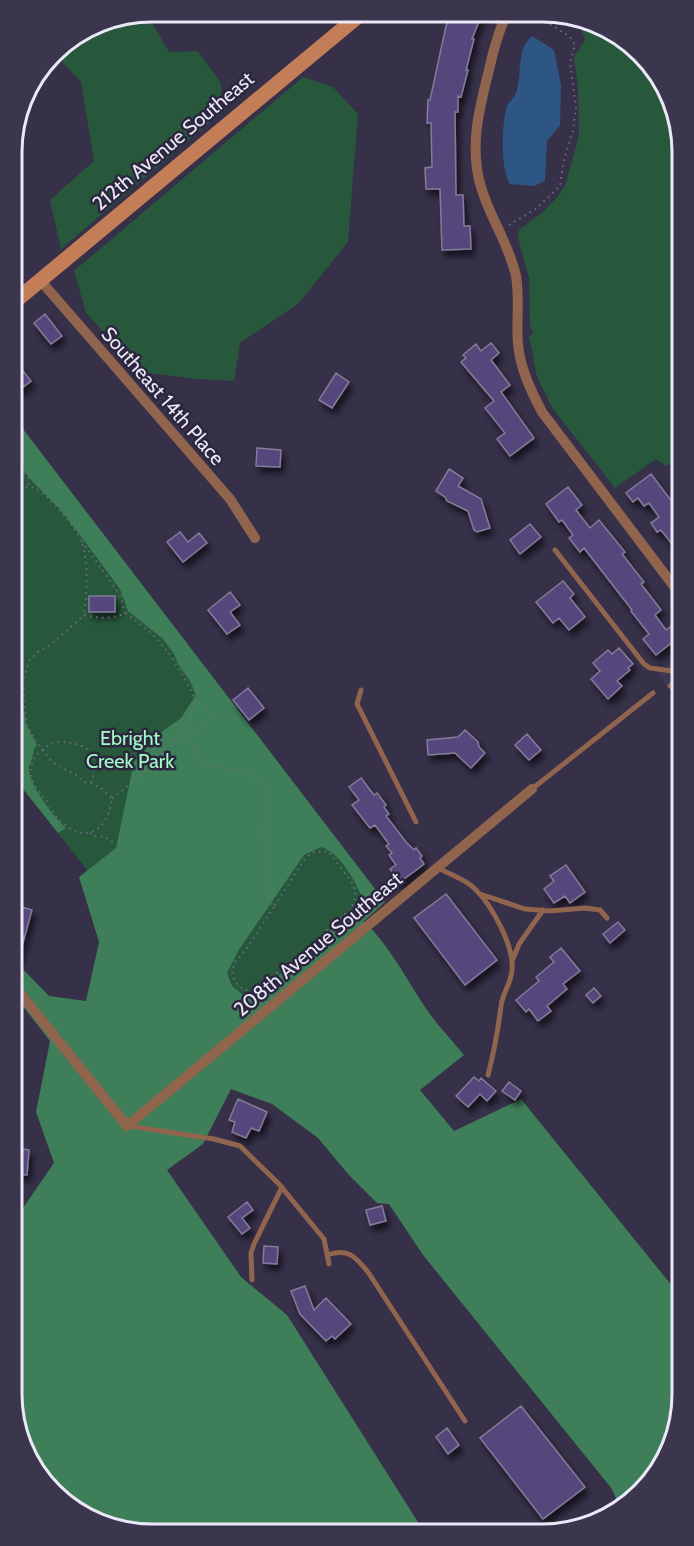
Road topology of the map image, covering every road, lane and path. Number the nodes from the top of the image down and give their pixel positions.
1 (351, 22) edge
2 (504, 22) edge
3 (548, 23) edge
4 (498, 230) junction
5 (40, 280) junction
6 (23, 295) edge
7 (23, 471) edge
8 (28, 487) junction
9 (23, 488) edge
10 (255, 538) dead end
11 (80, 539) junction
12 (555, 550) dead end
13 (672, 576) edge
14 (125, 613) junction
15 (84, 615) junction
16 (672, 671) edge
17 (23, 685) edge
18 (361, 690) dead end
19 (23, 692) edge
20 (653, 693) dead end
21 (196, 700) junction
22 (186, 725) junction
23 (190, 741) junction
24 (44, 749) junction
25 (91, 783) junction
26 (532, 789) joint
27 (112, 798) junction
28 (417, 822) dead end
29 (90, 833) junction
30 (114, 843) dead end
31 (438, 868) junction
32 (478, 893) junction
33 (274, 907) junction
34 (543, 910) junction
35 (607, 918) dead end
36 (513, 959) junction
37 (22, 996) edge
38 (488, 1075) dead end
39 (127, 1126) junction
40 (282, 1187) junction
41 (327, 1255) junction
42 (329, 1264) dead end
43 (252, 1280) dead end
44 (465, 1421) dead end

1 - 5 street, 212th Avenue Southeast
2 - 4 street
3 - 4 path
4 - 13 street
5 - 6 street, 212th Avenue Southeast
5 - 10 street, Southeast 14th Place
7 - 8 path
8 - 9 path
8 - 11 path
11 - 14 path
11 - 15 path
12 - 16 lane
14 - 15 path
14 - 21 path
15 - 17 path
18 - 28 lane
19 - 24 path
20 - 26 lane
21 - 22 path
21 - 23 path
22 - 23 path
22 - 27 path
23 - 33 path
24 - 25 path
24 - 25 path
24 - 29 path
25 - 27 path
26 - 31 street, 208th Avenue Southeast
27 - 29 path
29 - 30 path
31 - 32 lane
31 - 39 street, 208th Avenue Southeast
32 - 34 lane
32 - 36 lane
33 - 33 path
34 - 35 lane
34 - 36 lane
36 - 38 lane
37 - 39 street
39 - 40 lane
40 - 41 lane
40 - 43 lane
41 - 42 lane
41 - 44 lane

